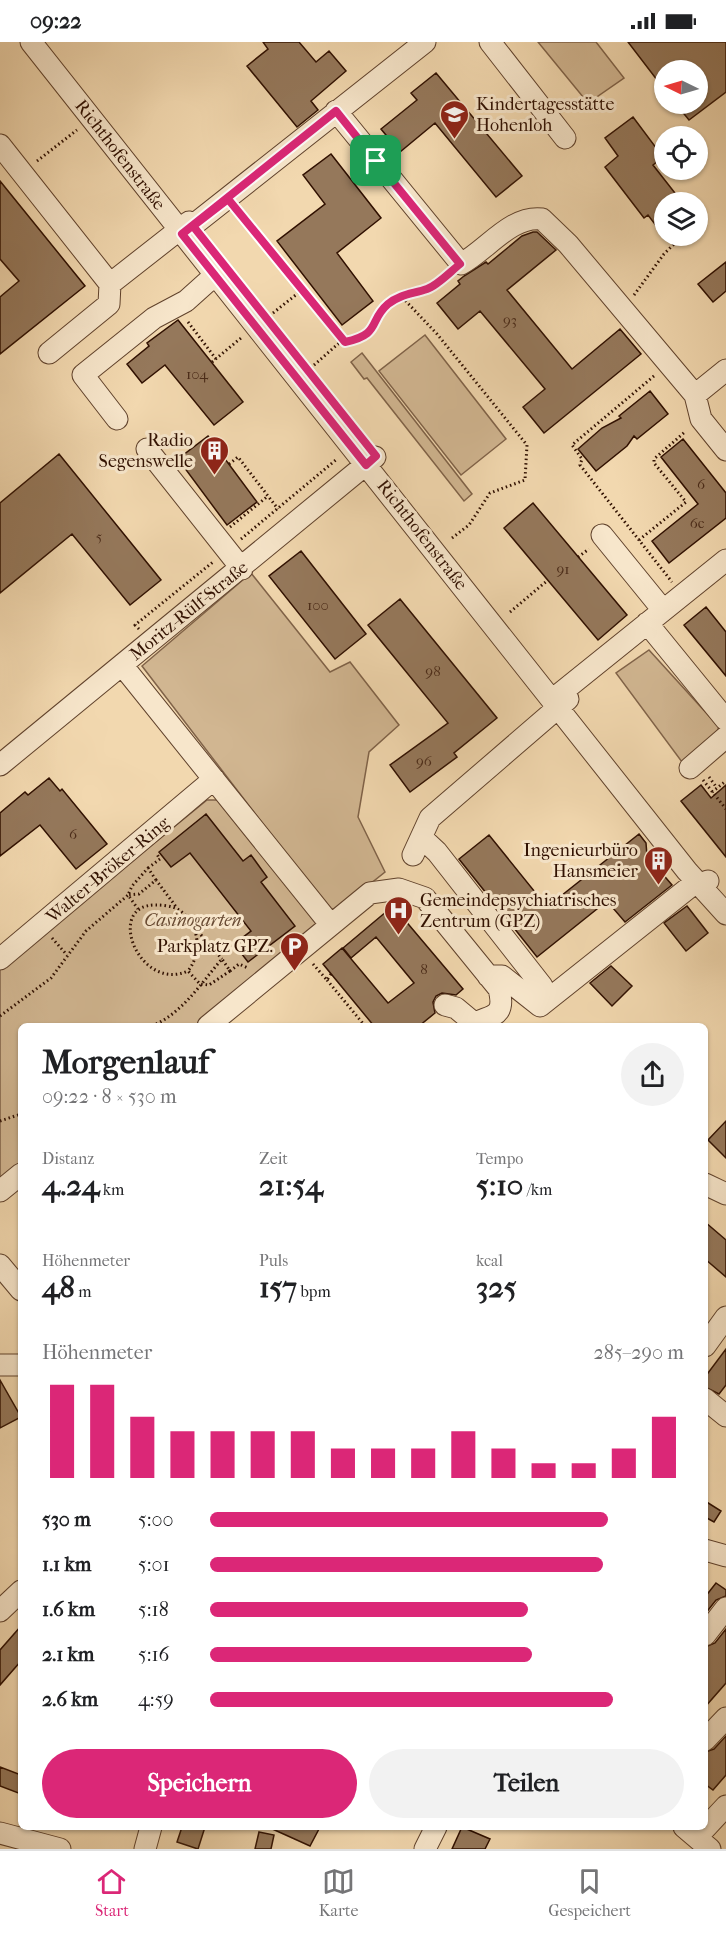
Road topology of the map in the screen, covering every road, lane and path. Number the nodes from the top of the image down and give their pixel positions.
1 (31, 42) edge
2 (48, 42) edge
3 (425, 42) edge
4 (490, 42) edge
5 (87, 110) junction
6 (336, 111) junction
7 (566, 138) dead end
8 (0, 145) edge
9 (22, 172) junction
10 (228, 199) junction
11 (186, 228) junction
12 (672, 246) edge
13 (204, 250) junction
14 (460, 264) junction
15 (215, 275) junction
16 (110, 284) junction
17 (302, 290) junction
18 (401, 296) junction
19 (176, 307) junction
20 (622, 308) junction
21 (273, 313) dead end
22 (250, 331) dead end
23 (345, 342) junction
24 (49, 353) dead end
25 (216, 359) junction
26 (212, 362) dead end
27 (670, 363) junction
28 (314, 365) dead end
29 (726, 370) edge
30 (695, 395) junction
31 (117, 419) dead end
32 (700, 419) junction
33 (354, 439) junction
34 (147, 449) dead end
35 (726, 450) edge
36 (371, 460) junction
37 (229, 464) dead end
38 (268, 496) junction
39 (278, 508) dead end
40 (226, 530) dead end
41 (602, 535) dead end
42 (452, 538) dead end
43 (639, 540) junction
44 (726, 560) edge
45 (242, 569) junction
46 (548, 580) dead end
47 (682, 595) junction
48 (510, 612) dead end
49 (655, 617) junction
50 (122, 665) junction
51 (565, 705) junction
52 (726, 720) edge
53 (726, 736) edge
54 (0, 765) edge
55 (691, 767) joint
56 (214, 779) junction
57 (726, 781) edge
58 (712, 792) junction
59 (726, 809) edge
60 (157, 860) dead end
61 (148, 868) junction
62 (156, 880) junction
63 (703, 880) junction
64 (128, 895) junction
65 (726, 897) edge
66 (138, 909) junction
67 (178, 909) junction
68 (726, 914) edge
69 (334, 921) junction
70 (195, 928) junction
71 (0, 959) edge
72 (222, 959) junction
73 (239, 964) dead end
74 (313, 964) dead end
75 (188, 971) junction
76 (230, 971) junction
77 (331, 974) dead end
78 (488, 976) junction
79 (327, 980) junction
80 (200, 984) junction
81 (542, 986) dead end
82 (445, 1005) dead end
83 (0, 1016) edge
84 (158, 1023) edge
85 (212, 1023) edge
86 (363, 1023) edge
87 (471, 1023) edge
88 (478, 1023) edge
89 (18, 1115) edge
90 (0, 1120) edge
91 (18, 1176) edge
92 (708, 1185) edge
93 (0, 1191) edge
94 (726, 1194) edge
95 (0, 1265) edge
96 (18, 1286) edge
97 (726, 1317) edge
98 (708, 1342) edge
99 (0, 1365) edge
100 (18, 1365) edge
101 (708, 1401) edge
102 (726, 1416) edge
103 (708, 1551) edge
104 (726, 1556) edge
105 (18, 1594) edge
106 (726, 1608) edge
107 (0, 1611) edge
108 (708, 1631) edge
109 (726, 1718) edge
110 (708, 1737) edge
111 (726, 1806) edge
112 (708, 1826) edge
113 (151, 1830) edge
114 (434, 1830) edge
115 (0, 1833) edge
116 (60, 1849) edge
117 (145, 1849) edge
118 (425, 1849) edge

1 - 5 street, Richthofenstraße
2 - 5 street, Richthofenstraße
3 - 6 street
4 - 7 street
5 - 9 path
5 - 11 street, Richthofenstraße
6 - 10 street
6 - 14 street
8 - 9 street
9 - 16 street
10 - 11 street
10 - 17 path
11 - 13 street, Richthofenstraße
11 - 16 street
12 - 20 path
13 - 15 street, Richthofenstraße
13 - 33 street, Richthofenstraße
14 - 18 path
14 - 20 street
15 - 19 street
15 - 33 street, Richthofenstraße
16 - 24 street
17 - 21 path
17 - 23 path
18 - 23 path
18 - 42 path
19 - 25 path
19 - 31 street
20 - 27 street
22 - 25 path
23 - 28 path
25 - 26 path
27 - 30 street
27 - 43 path
29 - 30 street
30 - 32 street
32 - 35 street
32 - 43 path
33 - 36 street, Richthofenstraße
34 - 45 street
36 - 45 street, Moritz-Rülf-Straße
36 - 51 street, Richthofenstraße
37 - 38 path
38 - 39 path
38 - 40 path
41 - 49 street
43 - 47 path
44 - 47 street
45 - 50 street, Moritz-Rülf-Straße
46 - 48 path
47 - 49 street
49 - 51 street
49 - 52 street
50 - 54 street, Moritz-Rülf-Straße
50 - 56 street
51 - 63 street, Richthofenstraße
51 - 81 street
53 - 55 street
55 - 58 path
56 - 69 street
56 - 71 street, Walter-Bröker-Ring
57 - 58 path
58 - 59 path
60 - 61 path
61 - 62 path
61 - 64 path
62 - 64 path
62 - 67 path
63 - 65 street, Richthofenstraße
63 - 68 street, Richthofenstraße
63 - 78 street
64 - 66 path
64 - 83 path
66 - 67 path
66 - 75 path
67 - 70 path
69 - 78 street
69 - 85 street
70 - 72 path
70 - 75 path
72 - 76 path
72 - 80 path
73 - 76 path
74 - 79 path
75 - 80 path
76 - 80 path
77 - 79 path
78 - 88 street
79 - 86 path
80 - 84 path
82 - 87 street
89 - 90 path
91 - 93 street
92 - 94 street
95 - 96 street
97 - 98 street
99 - 100 street
101 - 102 street
103 - 104 street
105 - 107 street
106 - 108 street
109 - 110 street
111 - 112 street
113 - 117 street
114 - 118 street
115 - 116 street

